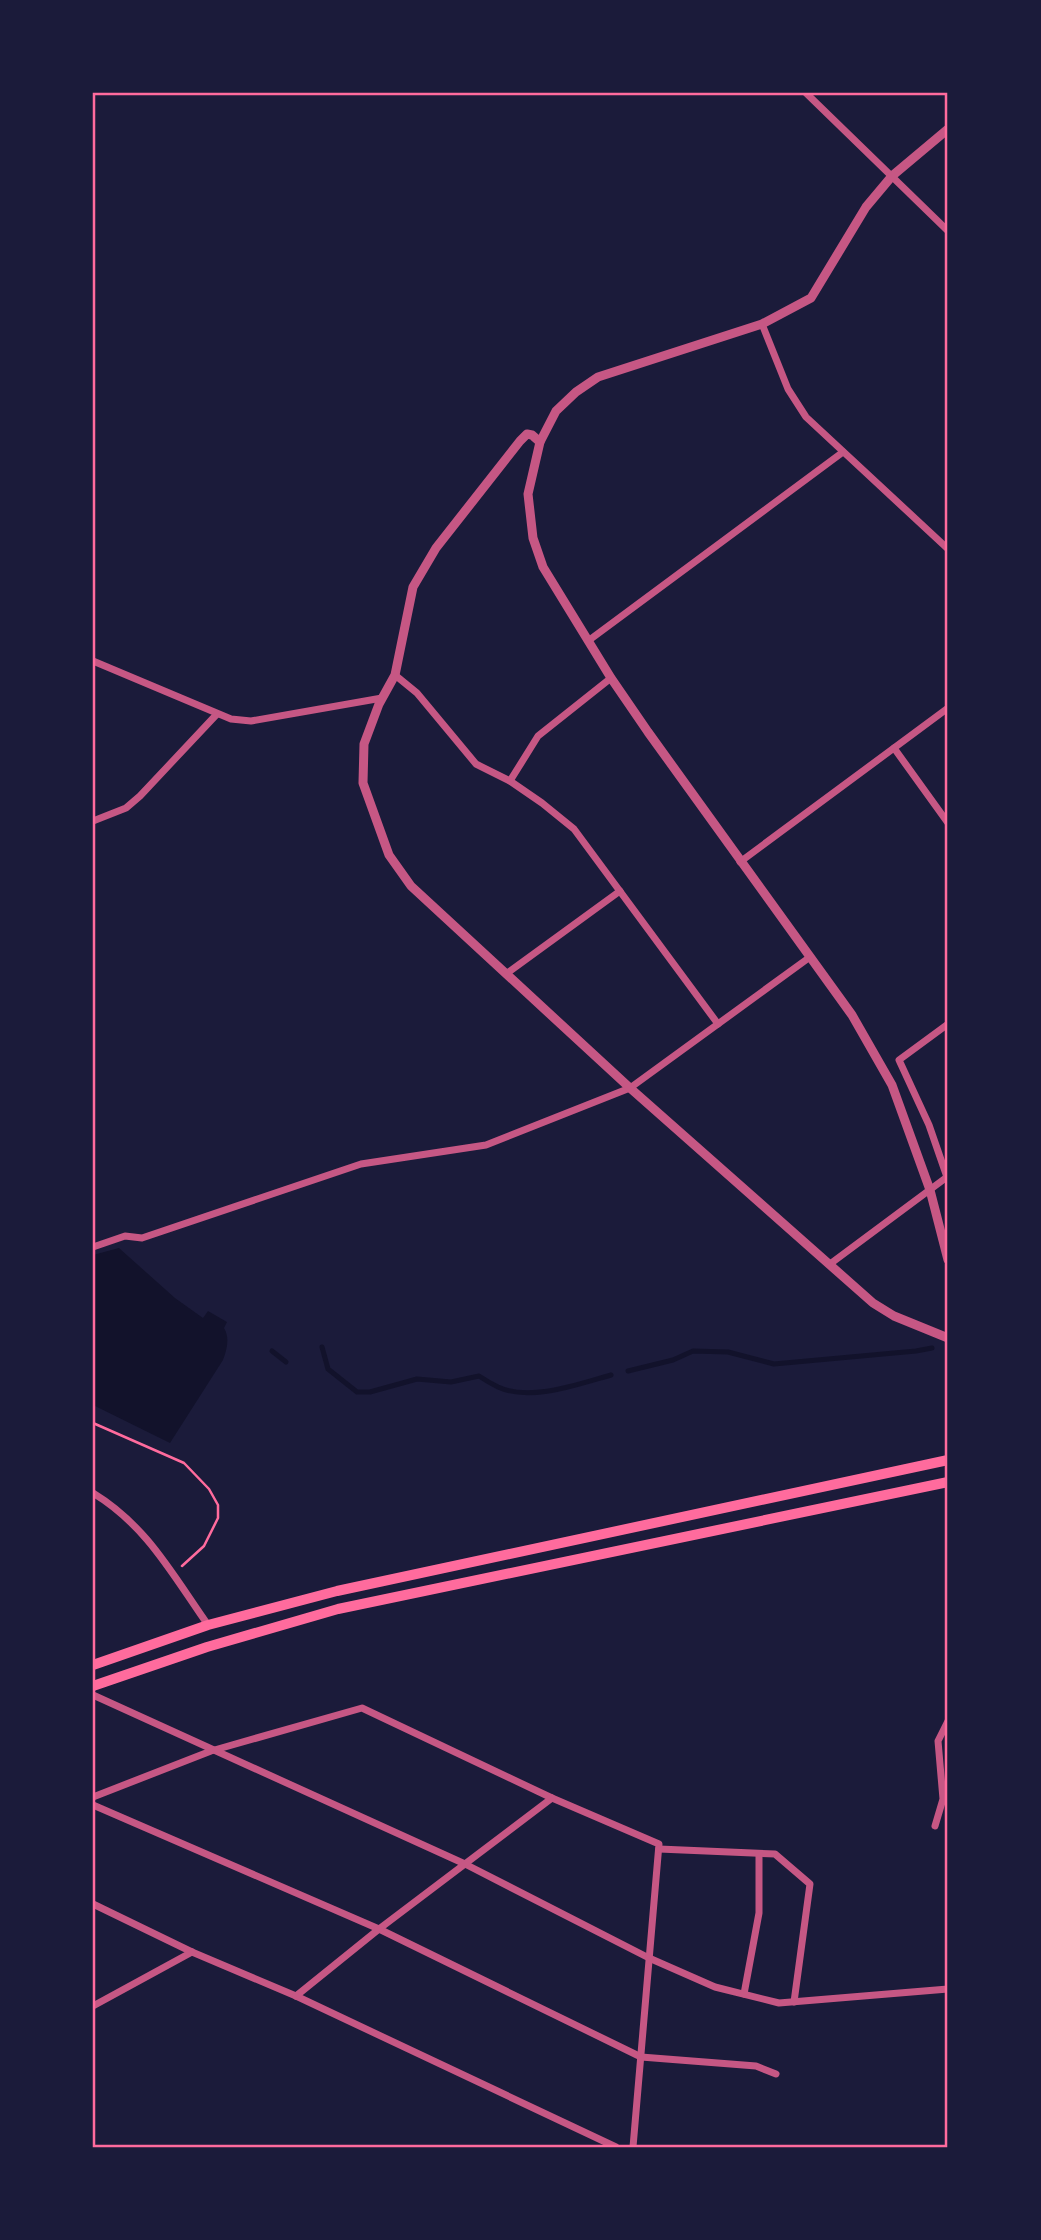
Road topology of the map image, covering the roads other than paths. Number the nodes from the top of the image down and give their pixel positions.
1 (806, 93) edge
2 (948, 129) edge
3 (892, 176) junction
4 (948, 231) edge
5 (762, 324) junction
6 (540, 442) junction
7 (843, 452) junction
8 (948, 549) edge
9 (588, 641) junction
10 (93, 661) edge
11 (395, 675) junction
12 (611, 678) junction
13 (382, 698) junction
14 (948, 708) edge
15 (217, 714) junction
16 (894, 748) junction
17 (510, 781) junction
18 (93, 821) edge
19 (948, 823) edge
20 (740, 862) junction
21 (620, 891) junction
22 (810, 957) junction
23 (506, 974) junction
24 (718, 1024) junction
25 (948, 1024) edge
26 (630, 1088) junction
27 (947, 1177) edge
28 (930, 1190) junction
29 (93, 1247) edge
30 (948, 1260) edge
31 (830, 1264) junction
32 (948, 1338) edge
33 (948, 1460) edge
34 (948, 1482) edge
35 (93, 1493) edge
36 (208, 1625) junction
37 (93, 1665) edge
38 (93, 1686) edge
39 (93, 1695) edge
40 (948, 1721) edge
41 (211, 1751) junction
42 (93, 1797) edge
43 (552, 1798) junction
44 (93, 1805) edge
45 (935, 1826) dead end
46 (659, 1849) junction
47 (759, 1854) junction
48 (465, 1864) junction
49 (93, 1904) edge
50 (379, 1929) junction
51 (192, 1952) junction
52 (649, 1958) junction
53 (948, 1989) edge
54 (744, 1994) junction
55 (296, 1996) junction
56 (794, 2002) junction
57 (93, 2006) edge
58 (641, 2057) junction
59 (776, 2074) dead end
60 (616, 2147) edge
61 (633, 2147) edge

1 - 3 street
2 - 3 street
3 - 4 street
3 - 5 street
5 - 6 street
5 - 7 street
6 - 9 street
6 - 11 street
7 - 8 street
7 - 9 street
9 - 12 street
10 - 15 street
11 - 13 street
11 - 17 street
12 - 17 street
12 - 20 street
13 - 15 street
13 - 23 street
14 - 16 street
15 - 18 street
16 - 19 street
16 - 20 street
17 - 21 street
20 - 22 street
21 - 23 street
21 - 24 street
22 - 24 street
22 - 28 street
23 - 26 street
24 - 26 street
25 - 27 street
26 - 29 street
26 - 31 street
27 - 28 street
28 - 30 street
28 - 31 street
31 - 32 street
33 - 36 main road
34 - 38 main road
35 - 36 street
36 - 37 main road
39 - 41 street
40 - 45 street
41 - 42 street
41 - 43 street
41 - 48 street
43 - 46 street
43 - 48 street
44 - 50 street
46 - 47 street
46 - 52 street
47 - 54 street
47 - 56 street
48 - 50 street
48 - 52 street
49 - 51 street
50 - 55 street
50 - 58 street
51 - 55 street
51 - 57 street
52 - 54 street
52 - 58 street
53 - 56 street
54 - 56 street
55 - 60 street
58 - 59 street
58 - 61 street

